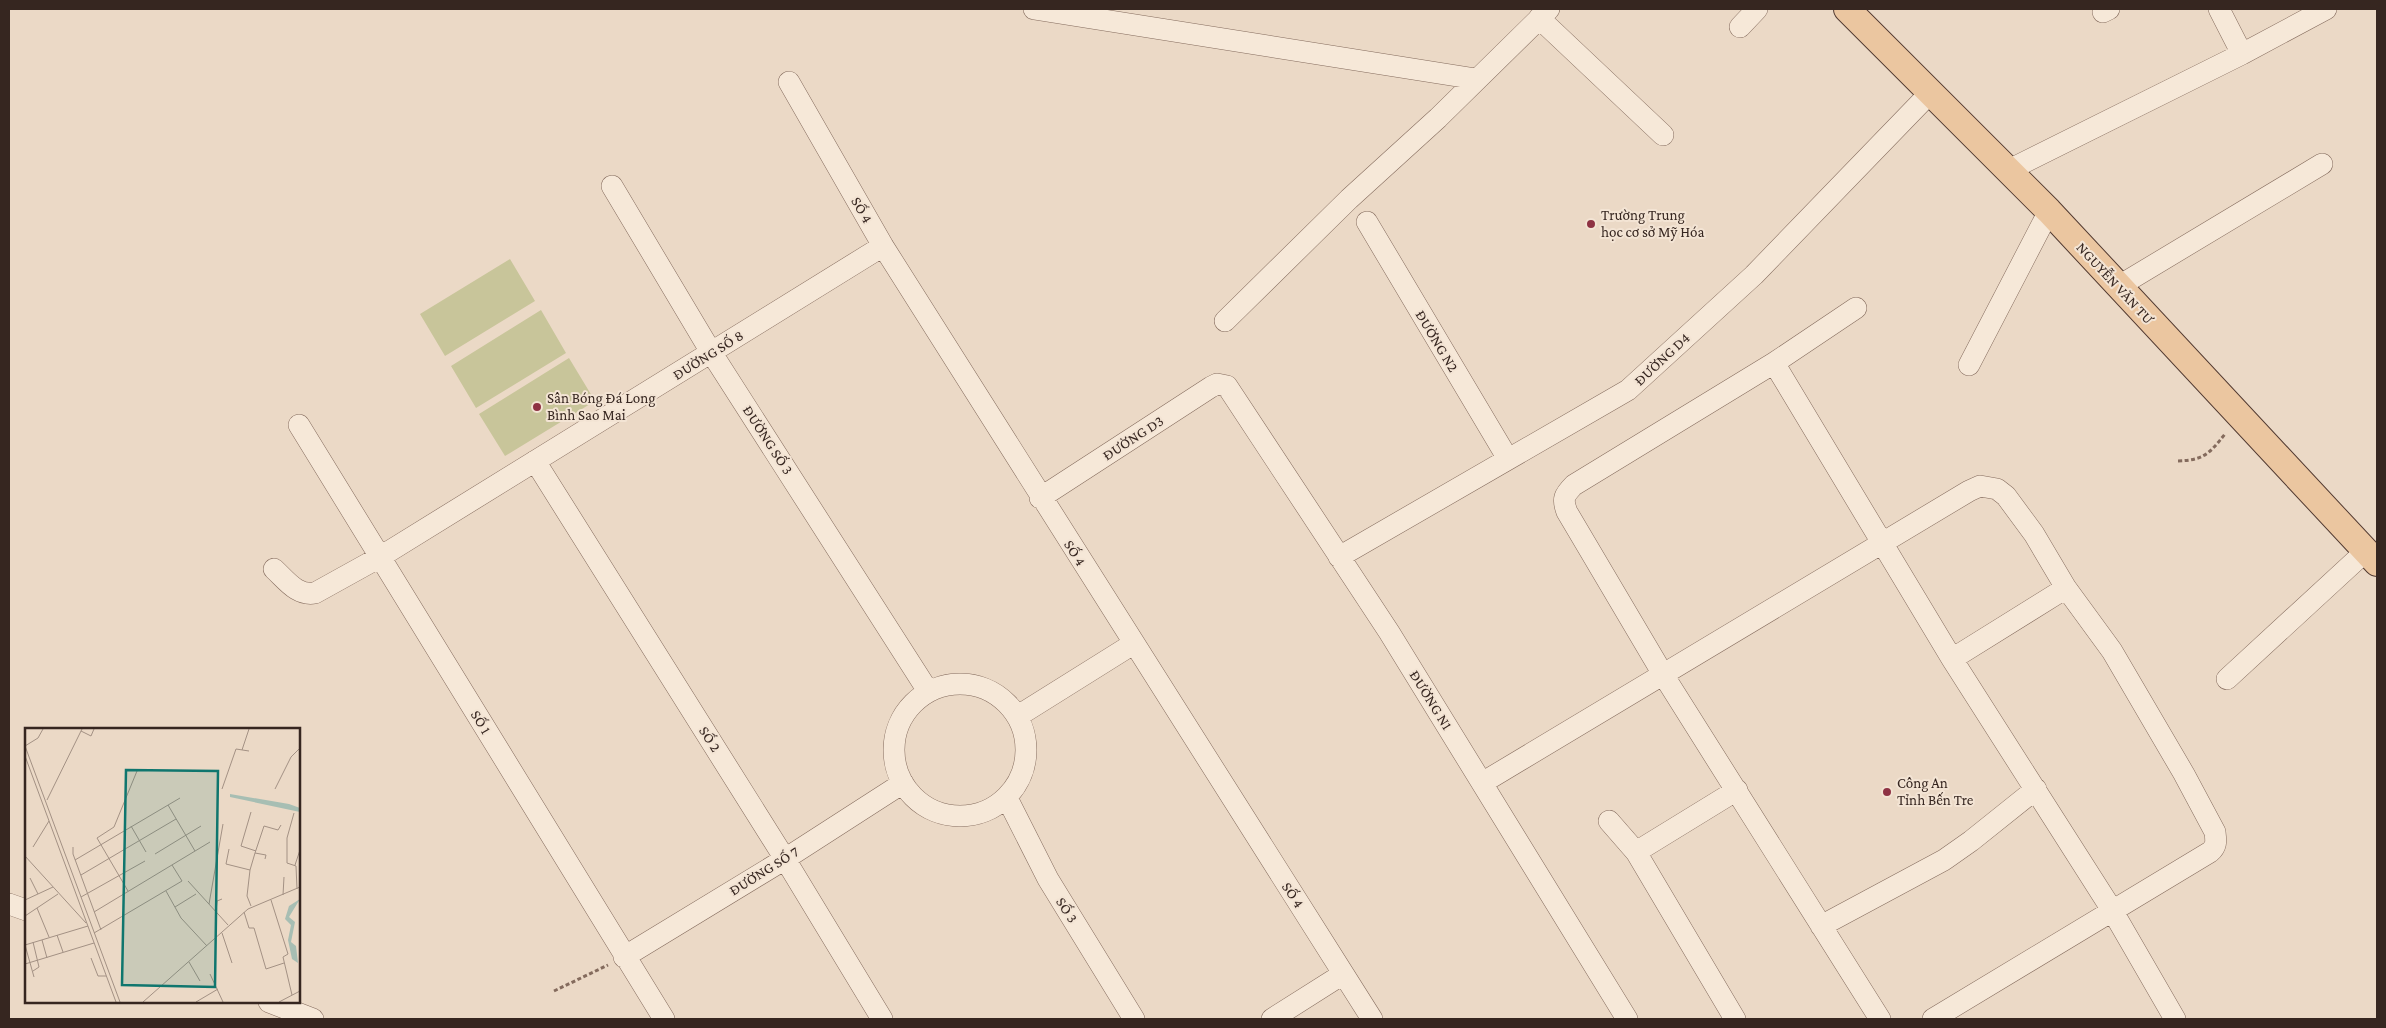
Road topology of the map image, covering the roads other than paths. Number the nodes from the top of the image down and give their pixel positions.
1 (1034, 9) edge
2 (1757, 9) edge
3 (1847, 9) edge
4 (2219, 9) edge
5 (2326, 9) edge
6 (1544, 14) edge
7 (1740, 27) dead end
8 (2242, 54) junction
9 (1476, 79) junction
10 (789, 82) dead end
11 (1931, 92) junction
12 (1662, 136) dead end
13 (2322, 164) dead end
14 (2009, 170) junction
15 (612, 186) dead end
16 (2049, 211) junction
17 (1367, 222) dead end
18 (882, 246) junction
19 (2119, 286) junction
20 (1856, 308) dead end
21 (1225, 321) dead end
22 (711, 352) junction
23 (1774, 363) junction
24 (1969, 365) dead end
25 (1227, 386) joint
26 (299, 425) dead end
27 (1508, 459) junction
28 (535, 461) junction
29 (1040, 498) junction
30 (1882, 543) junction
31 (380, 557) junction
32 (1339, 557) junction
33 (2372, 557) edge
34 (274, 569) dead end
35 (2066, 588) junction
36 (1133, 644) junction
37 (1952, 659) junction
38 (1664, 676) junction
39 (2227, 679) dead end
40 (928, 691) junction
41 (1018, 716) junction
42 (903, 783) junction
43 (1482, 783) junction
44 (2036, 789) junction
45 (1737, 790) junction
46 (1007, 798) junction
47 (1609, 822) dead end
48 (1636, 852) junction
49 (785, 859) junction
50 (9, 904) edge
51 (25, 910) edge
52 (2112, 910) junction
53 (1821, 926) junction
54 (624, 957) junction
55 (1343, 974) junction
56 (272, 1003) edge
57 (313, 1019) edge
58 (664, 1019) edge
59 (882, 1019) edge
60 (1134, 1019) edge
61 (1272, 1019) edge
62 (1372, 1019) edge
63 (1627, 1019) edge
64 (1735, 1019) edge
65 (1880, 1019) edge
66 (1933, 1019) edge
67 (2175, 1019) edge

1 - 9 street
2 - 7 street
3 - 11 main road, NGUYỄN VĂN TƯ
4 - 8 street
5 - 8 street
6 - 9 street
6 - 12 street
8 - 14 street
9 - 21 street
10 - 18 street, SỐ 4
11 - 14 main road, NGUYỄN VĂN TƯ
11 - 27 street, ĐƯỜNG D4
13 - 19 street
14 - 16 main road, NGUYỄN VĂN TƯ
15 - 22 street, ĐƯỜNG SỐ 3
16 - 19 main road, NGUYỄN VĂN TƯ
16 - 24 street
17 - 27 street, ĐƯỜNG N2
18 - 22 street, ĐƯỜNG SỐ 8
18 - 29 street, SỐ 4
19 - 33 main road, NGUYỄN VĂN TƯ
20 - 23 street
22 - 28 street, ĐƯỜNG SỐ 8
22 - 40 street, ĐƯỜNG SỐ 3
23 - 30 street
23 - 38 street
25 - 29 street, ĐƯỜNG D3
25 - 32 street, ĐƯỜNG N1
26 - 31 street, SỐ 1
27 - 32 street, ĐƯỜNG D4
28 - 31 street, ĐƯỜNG SỐ 8
28 - 49 street, SỐ 2
29 - 36 street, SỐ 4
30 - 35 street
30 - 37 street
30 - 38 street
31 - 34 street, ĐƯỜNG SỐ 8
31 - 54 street, SỐ 1
32 - 43 street, ĐƯỜNG N1
33 - 39 street
35 - 37 street
35 - 52 street
36 - 41 street
36 - 55 street, SỐ 4
37 - 44 street
38 - 43 street
38 - 45 street
40 - 41 street
40 - 42 street
41 - 46 street
42 - 46 street
42 - 49 street, ĐƯỜNG SỐ 7
43 - 63 street, ĐƯỜNG N1
44 - 52 street
44 - 53 street
45 - 48 street
45 - 53 street
46 - 60 street, SỐ 3
47 - 48 street
48 - 64 street
49 - 54 street, ĐƯỜNG SỐ 7
49 - 59 street, SỐ 2
50 - 51 street
52 - 66 street
52 - 67 street
53 - 65 street
54 - 58 street, SỐ 1
55 - 61 street
55 - 62 street, SỐ 4
56 - 57 street

